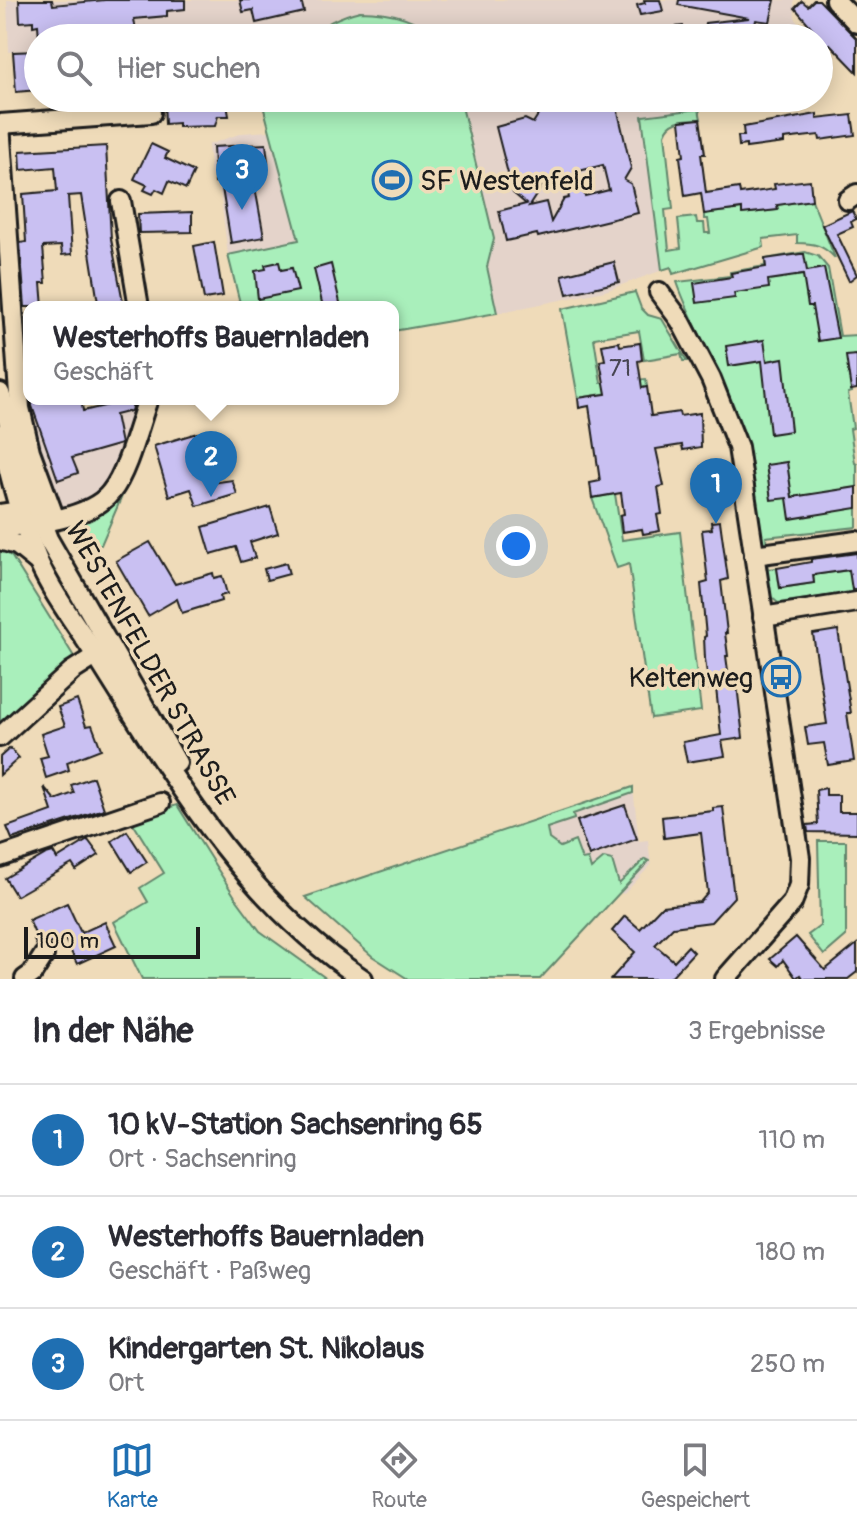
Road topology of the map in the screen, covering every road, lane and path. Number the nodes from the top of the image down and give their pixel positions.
1 (835, 0) edge
2 (857, 23) edge
3 (151, 113) dead end
4 (0, 124) edge
5 (121, 201) dead end
6 (659, 292) dead end
7 (138, 301) edge
8 (0, 393) edge
9 (146, 405) edge
10 (0, 434) edge
11 (0, 514) edge
12 (35, 519) junction
13 (0, 527) edge
14 (0, 540) edge
15 (857, 541) edge
16 (754, 555) junction
17 (38, 562) junction
18 (857, 602) edge
19 (763, 617) junction
20 (103, 652) junction
21 (0, 737) edge
22 (160, 803) dead end
23 (0, 857) edge
24 (44, 955) dead end
25 (25, 979) edge
26 (363, 979) edge
27 (725, 979) edge

1 - 2 street
3 - 4 street
4 - 12 street
5 - 7 street
6 - 16 street
8 - 12 street, WESTENFELDER STRASSE
9 - 12 street
10 - 12 street, WESTENFELDER STRASSE
11 - 12 street
12 - 13 street
12 - 17 street, WESTENFELDER STRASSE
12 - 20 street, WESTENFELDER STRASSE
14 - 17 street
15 - 16 street
16 - 19 street
17 - 20 street, WESTENFELDER STRASSE
18 - 19 street
19 - 27 street
20 - 21 street
20 - 26 street, WESTENFELDER STRASSE
22 - 23 street
24 - 25 street

